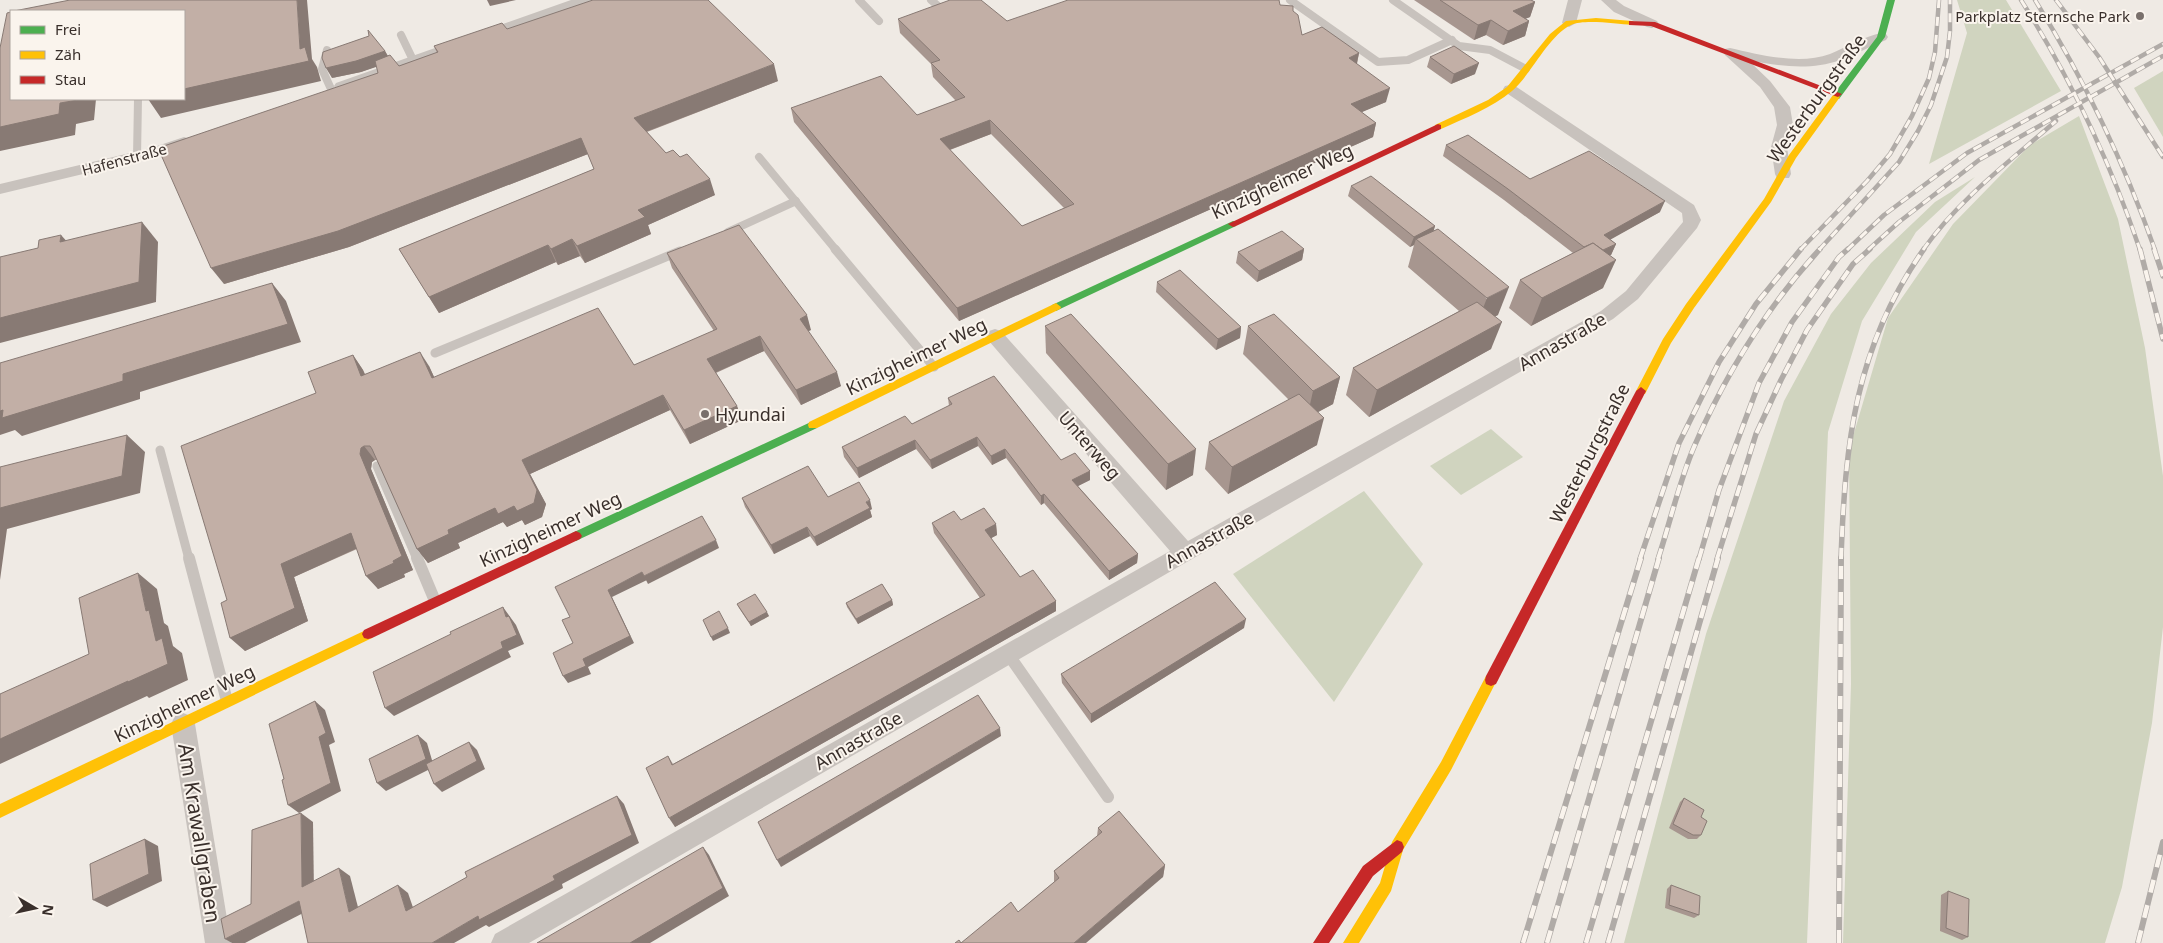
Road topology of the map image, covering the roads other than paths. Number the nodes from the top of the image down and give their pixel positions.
1 (585, 0) edge
2 (859, 0) edge
3 (931, 0) edge
4 (1290, 0) edge
5 (1392, 0) edge
6 (1575, 0) edge
7 (1599, 0) edge
8 (1608, 0) edge
9 (1891, 0) edge
10 (944, 11) edge
11 (1596, 20) junction
12 (879, 21) dead end
13 (1569, 23) junction
14 (1652, 24) junction
15 (401, 35) dead end
16 (1881, 37) junction
17 (1452, 40) junction
18 (327, 50) edge
19 (1730, 52) junction
20 (413, 60) junction
21 (1526, 69) junction
22 (1510, 89) junction
23 (331, 90) junction
24 (1838, 94) junction
25 (314, 96) edge
26 (138, 100) edge
27 (200, 137) edge
28 (137, 157) junction
29 (759, 157) dead end
30 (1782, 174) junction
31 (0, 189) edge
32 (796, 201) junction
33 (722, 234) edge
34 (686, 249) edge
35 (995, 336) junction
36 (435, 353) dead end
37 (934, 366) junction
38 (160, 450) dead end
39 (377, 466) edge
40 (1185, 553) junction
41 (436, 602) junction
42 (1008, 654) junction
43 (228, 702) junction
44 (183, 724) junction
45 (1108, 796) dead end
46 (0, 811) edge
47 (1398, 847) junction
48 (218, 943) edge
49 (504, 943) edge
50 (1320, 943) edge
51 (1350, 943) edge

1 - 20 street
2 - 12 lane
3 - 10 lane
4 - 17 lane
5 - 17 lane
6 - 13 street
7 - 11 street
8 - 14 street
9 - 16 street, Westerburgstraße
11 - 13 street
11 - 14 street
13 - 21 street, Kinzigheimer Weg
14 - 19 street
15 - 20 lane
16 - 19 street
16 - 24 street, Westerburgstraße
17 - 21 lane
18 - 23 lane
19 - 24 street
19 - 30 street
20 - 23 street
21 - 22 street, Kinzigheimer Weg
22 - 35 street, Kinzigheimer Weg
22 - 40 street, Annastraße
23 - 25 street
24 - 30 street, Westerburgstraße
26 - 28 lane
27 - 28 street, Hafenstraße
28 - 31 street, Hafenstraße
29 - 32 lane
30 - 47 street, Westerburgstraße
32 - 33 lane
32 - 37 lane
34 - 36 lane
35 - 37 street, Kinzigheimer Weg
35 - 40 street, Unterweg
37 - 41 street, Kinzigheimer Weg
38 - 43 lane
39 - 41 lane
40 - 42 street, Annastraße
41 - 43 street, Kinzigheimer Weg
42 - 45 lane
42 - 49 street, Annastraße
43 - 44 street, Kinzigheimer Weg
44 - 46 street, Kinzigheimer Weg
44 - 48 street, Am Krawallgraben
47 - 50 street
47 - 51 street, Westerburgstraße

